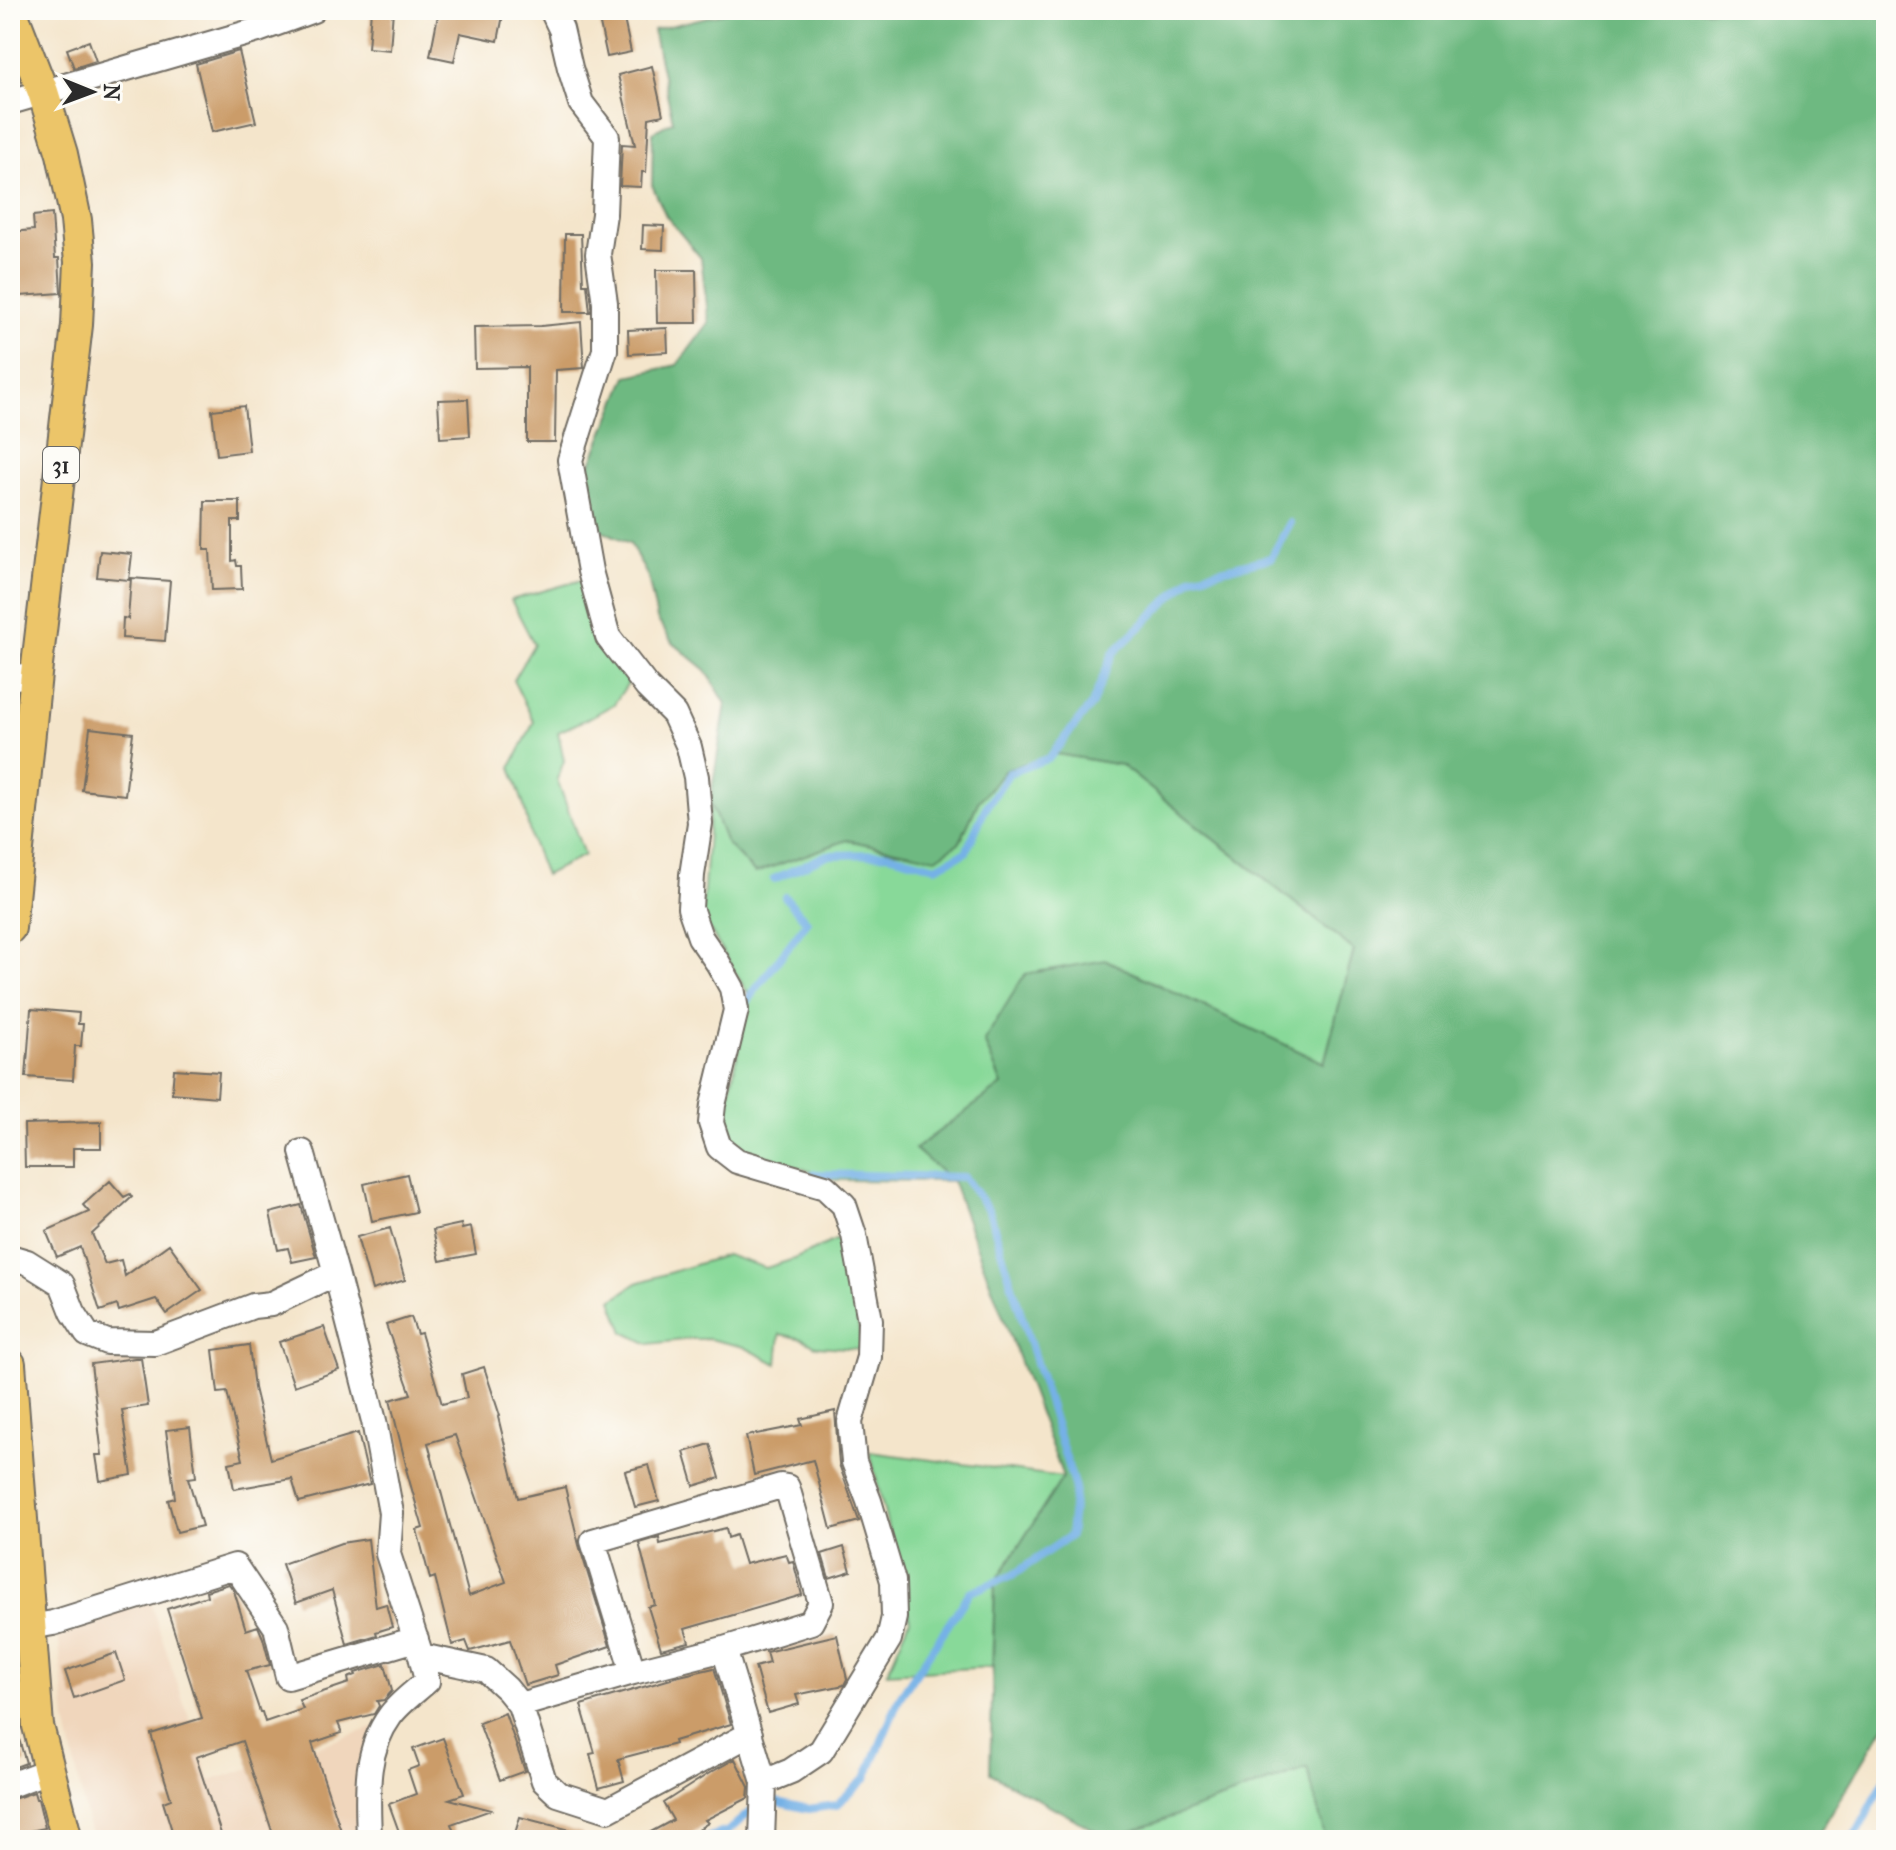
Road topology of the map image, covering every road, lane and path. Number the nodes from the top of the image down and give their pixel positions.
1 (11, 10) edge
2 (313, 10) edge
3 (552, 10) edge
4 (43, 92) junction
5 (10, 102) edge
6 (23, 676) edge
7 (10, 928) edge
8 (302, 1152) dead end
9 (10, 1257) edge
10 (336, 1273) junction
11 (10, 1364) edge
12 (30, 1627) junction
13 (418, 1647) junction
14 (724, 1649) junction
15 (633, 1672) junction
16 (520, 1705) junction
17 (750, 1734) junction
18 (50, 1770) junction
19 (764, 1782) junction
20 (10, 1785) edge
21 (67, 1840) edge
22 (369, 1840) edge
23 (762, 1840) edge

1 - 4 main road, 31
2 - 4 street
3 - 19 street
4 - 5 street
4 - 6 main road, 31
6 - 7 main road, 31
8 - 10 street
9 - 10 street
10 - 13 street
11 - 12 main road
12 - 13 street
12 - 18 main road
13 - 16 street
13 - 22 street
14 - 15 street
14 - 15 street
14 - 17 street
15 - 16 street
16 - 17 street
17 - 19 street
18 - 20 street
18 - 21 main road
19 - 23 street

